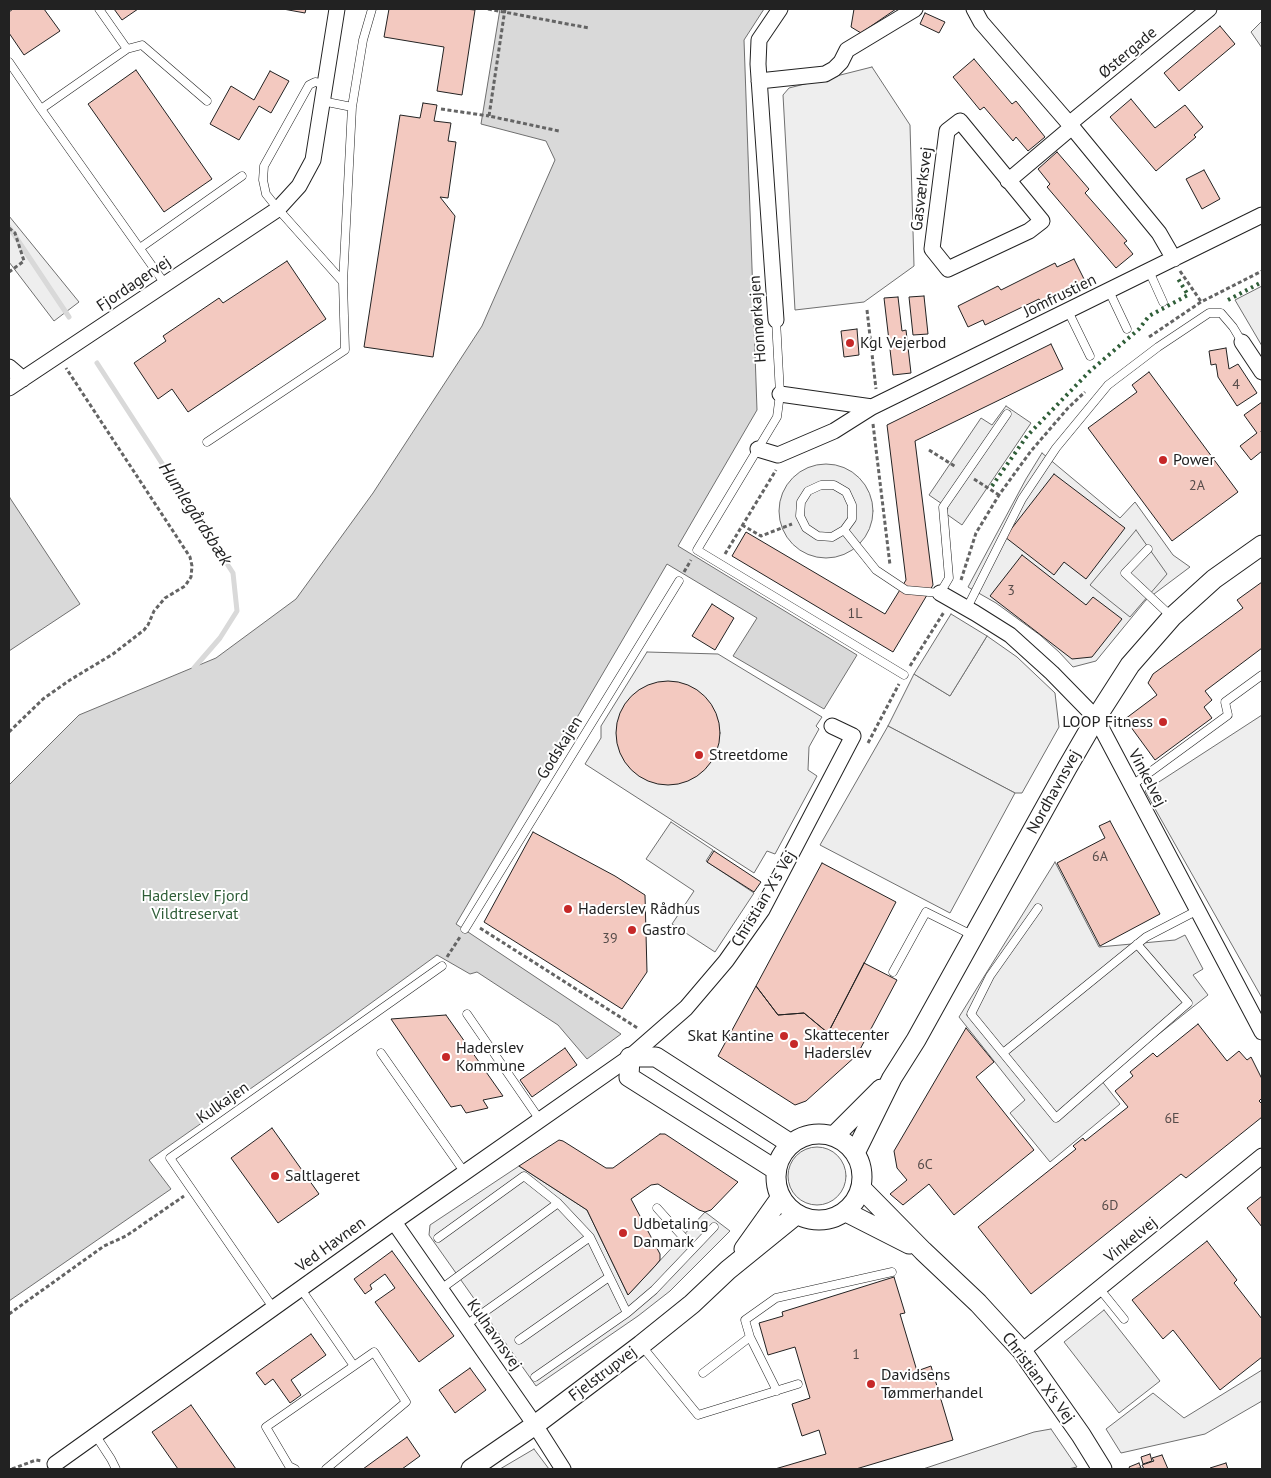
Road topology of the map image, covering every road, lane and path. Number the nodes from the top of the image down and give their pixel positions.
1 (99, 9) edge
2 (337, 9) edge
3 (372, 9) edge
4 (488, 9) edge
5 (780, 9) edge
6 (915, 9) edge
7 (974, 9) edge
8 (1209, 9) edge
9 (505, 10) edge
10 (589, 28) dead end
11 (127, 49) junction
12 (9, 62) edge
13 (759, 81) junction
14 (325, 84) junction
15 (207, 101) dead end
16 (322, 101) junction
17 (352, 107) junction
18 (41, 109) junction
19 (441, 109) dead end
20 (489, 116) junction
21 (1070, 126) junction
22 (559, 131) dead end
23 (242, 176) dead end
24 (1008, 180) junction
25 (278, 209) junction
26 (1262, 215) edge
27 (9, 228) edge
28 (140, 248) junction
29 (1174, 259) junction
30 (1149, 271) junction
31 (9, 272) edge
32 (343, 282) junction
33 (165, 284) junction
34 (1109, 291) junction
35 (1163, 302) dead end
36 (867, 310) dead end
37 (1068, 311) junction
38 (776, 320) joint
39 (1127, 329) dead end
40 (1242, 342) joint
41 (58, 355) junction
42 (1090, 356) dead end
43 (9, 367) edge
44 (1262, 372) edge
45 (23, 379) junction
46 (9, 388) edge
47 (780, 394) junction
48 (875, 406) junction
49 (1007, 414) dead end
50 (207, 442) dead end
51 (758, 449) junction
52 (778, 455) junction
53 (742, 526) junction
54 (787, 526) dead end
55 (844, 530) junction
56 (1262, 545) edge
57 (1148, 549) dead end
58 (697, 550) junction
59 (720, 564) junction
60 (679, 581) joint
61 (892, 581) junction
62 (940, 593) junction
63 (967, 608) junction
64 (1172, 617) junction
65 (904, 675) dead end
66 (1262, 675) edge
67 (1096, 718) junction
68 (832, 726) dead end
69 (9, 732) edge
70 (1132, 786) junction
71 (1038, 908) dead end
72 (1198, 910) junction
73 (467, 925) junction
74 (974, 936) junction
75 (1137, 944) junction
76 (442, 966) joint
77 (893, 972) dead end
78 (467, 1014) dead end
79 (1262, 1032) edge
80 (652, 1038) junction
81 (381, 1053) dead end
82 (1002, 1053) junction
83 (630, 1057) junction
84 (892, 1078) junction
85 (540, 1120) junction
86 (834, 1136) junction
87 (791, 1144) junction
88 (855, 1153) junction
89 (1262, 1156) edge
90 (776, 1170) junction
91 (465, 1173) junction
92 (861, 1188) junction
93 (192, 1190) junction
94 (781, 1198) junction
95 (558, 1203) junction
96 (657, 1208) dead end
97 (846, 1212) junction
98 (798, 1214) junction
99 (394, 1222) junction
100 (714, 1227) dead end
101 (590, 1237) junction
102 (438, 1238) dead end
103 (693, 1248) junction
104 (923, 1251) junction
105 (728, 1270) junction
106 (892, 1272) dead end
107 (609, 1277) junction
108 (1099, 1288) junction
109 (301, 1289) junction
110 (441, 1289) junction
111 (274, 1309) junction
112 (627, 1313) junction
113 (9, 1314) edge
114 (1124, 1319) dead end
115 (466, 1325) junction
116 (750, 1338) junction
117 (519, 1340) dead end
118 (641, 1345) junction
119 (1022, 1351) junction
120 (354, 1366) junction
121 (703, 1373) dead end
122 (535, 1377) dead end
123 (798, 1384) dead end
124 (777, 1391) junction
125 (534, 1425) junction
126 (96, 1436) junction
127 (55, 1464) joint
128 (289, 1468) edge
129 (12, 1469) edge
130 (116, 1469) edge
131 (326, 1469) edge
132 (471, 1469) edge
133 (563, 1469) edge
134 (1102, 1469) edge

1 - 11 lane
2 - 14 street, Fjordagervej
3 - 17 lane
4 - 9 path
5 - 13 street, Honnørkajen
6 - 13 street
7 - 21 street
8 - 21 street, Østergade
9 - 10 path
9 - 20 path
11 - 15 lane
11 - 18 lane
12 - 18 lane
13 - 38 street, Honnørkajen
14 - 16 street, Fjordagervej
14 - 25 lane
16 - 17 lane
16 - 25 street, Fjordagervej
17 - 32 lane
18 - 28 lane
19 - 20 path
20 - 22 path
21 - 24 street
21 - 29 street
23 - 28 lane
24 - 24 street, Gasværksvej
25 - 32 lane
25 - 33 street, Fjordagervej
26 - 29 street, Jomfrustien
27 - 31 path
28 - 33 lane
29 - 30 street, Jomfrustien
30 - 34 street, Jomfrustien
30 - 35 lane
32 - 50 lane
33 - 41 street, Fjordagervej
34 - 37 street, Jomfrustien
34 - 39 lane
36 - 48 path
37 - 42 lane
37 - 48 street, Jomfrustien
38 - 47 lane, Honnørkajen
40 - 44 street
40 - 63 lane
41 - 45 street, Fjordagervej
41 - 69 path
43 - 45 street
45 - 46 street, Fjordagervej
47 - 48 street
47 - 51 lane, Honnørkajen
48 - 52 street, Jomfrustien
48 - 61 path
49 - 62 lane
51 - 52 street
51 - 58 lane, Honnørkajen
52 - 53 path
53 - 54 path
53 - 59 path
55 - 55 lane
55 - 61 lane, Vinkelvej
56 - 64 street, Nordhavnsvej
57 - 64 lane
58 - 59 lane
58 - 60 path
59 - 65 lane
60 - 73 lane, Godskajen
61 - 62 lane, Vinkelvej
62 - 63 street, Vinkelvej
63 - 67 street, Vinkelvej
64 - 67 street, Nordhavnsvej
66 - 70 lane
67 - 70 street, Vinkelvej
67 - 74 street, Nordhavnsvej
68 - 80 street, Christian X's Vej
70 - 72 street, Vinkelvej
71 - 82 lane
72 - 75 lane
72 - 79 street, Vinkelvej
73 - 76 path
73 - 80 path
74 - 77 lane
74 - 84 street, Nordhavnsvej
75 - 82 lane
75 - 82 lane
76 - 93 lane, Kulkajen
78 - 85 lane
80 - 83 street, Christian X's Vej
81 - 91 lane
83 - 85 street, Ved Havnen
83 - 87 street
83 - 90 street
84 - 86 street, Nordhavnsvej
84 - 88 street, Nordhavnsvej
85 - 91 street, Ved Havnen
86 - 87 street
86 - 88 street
87 - 90 street
88 - 92 street
89 - 108 street, Vinkelvej
90 - 94 street
91 - 99 street, Ved Havnen
92 - 97 street
92 - 104 street, Christian X's Vej
93 - 111 lane, Kulkajen
93 - 113 path
94 - 98 street
94 - 105 street, Fjelstrupvej
95 - 101 lane
95 - 102 lane
95 - 110 lane
96 - 103 lane
97 - 98 street
97 - 104 street, Christian X's Vej
98 - 105 street, Fjelstrupvej
99 - 109 street, Ved Havnen
99 - 110 street, Kulhavnsvej
100 - 103 lane
101 - 107 lane
101 - 115 lane
103 - 112 lane
104 - 119 street, Christian X's Vej
105 - 118 street, Fjelstrupvej
106 - 116 lane
107 - 112 lane
107 - 117 lane
108 - 114 lane
108 - 119 street, Vinkelvej
109 - 111 street, Ved Havnen
109 - 120 lane
110 - 115 street, Kulhavnsvej
111 - 126 street, Ved Havnen
112 - 122 lane
115 - 125 street, Kulhavnsvej
116 - 121 lane
116 - 124 lane
118 - 124 lane
118 - 125 street, Fjelstrupvej
119 - 134 street, Christian X's Vej
120 - 128 lane
120 - 131 lane
123 - 124 lane
125 - 132 street, Fjelstrupvej
125 - 133 street, Kulhavnsvej
126 - 127 street, Ved Havnen
126 - 130 lane
127 - 129 path

